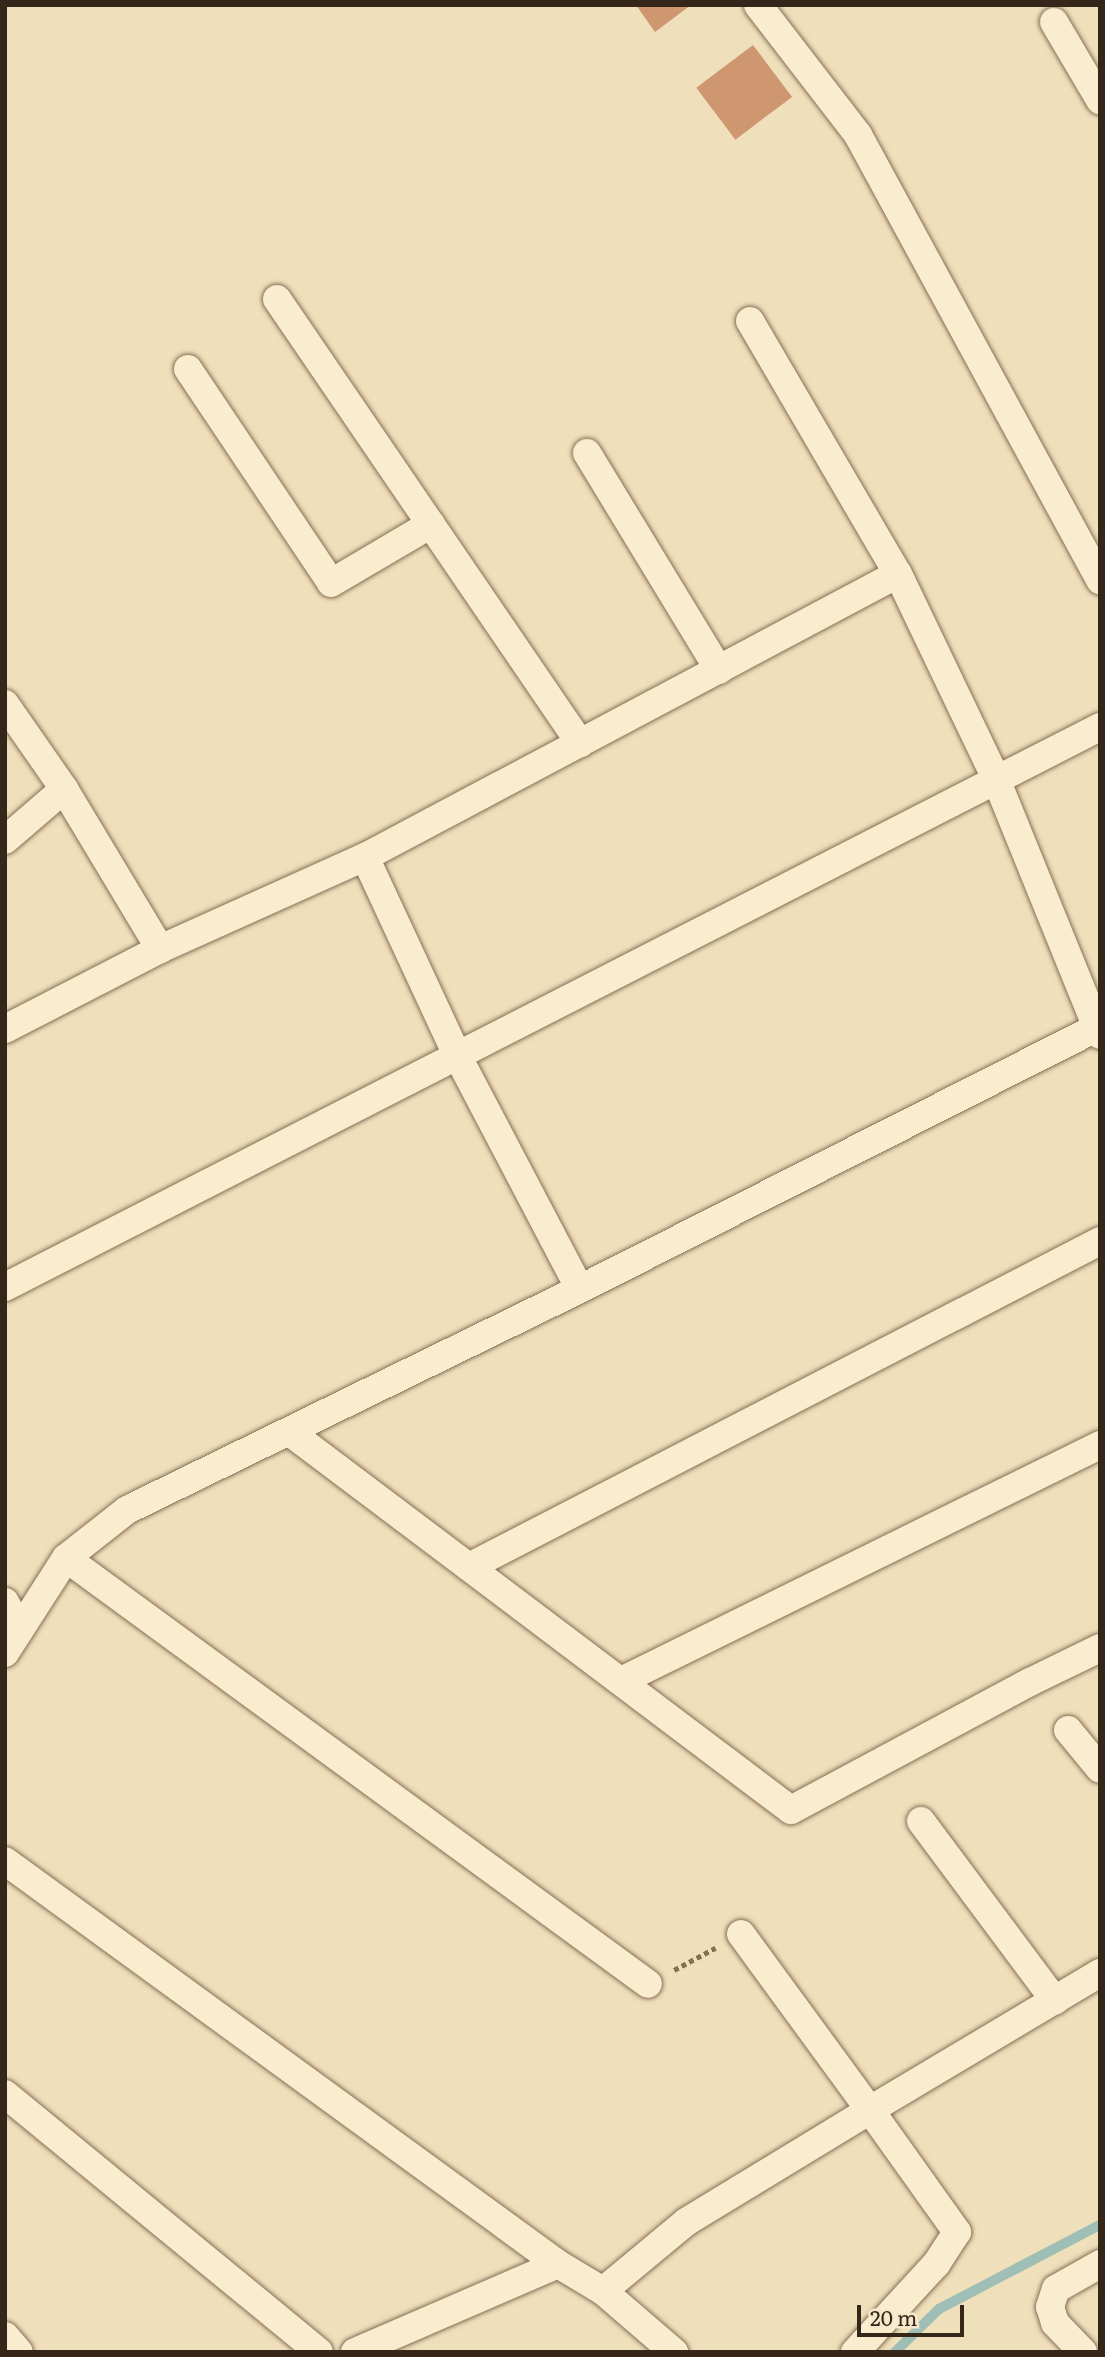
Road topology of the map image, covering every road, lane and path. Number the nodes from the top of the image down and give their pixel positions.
1 (758, 5) edge
2 (1054, 22) dead end
3 (1100, 100) edge
4 (277, 299) dead end
5 (750, 321) dead end
6 (188, 369) dead end
7 (587, 453) dead end
8 (431, 524) junction
9 (898, 574) junction
10 (1100, 580) edge
11 (719, 670) junction
12 (5, 704) edge
13 (1100, 727) edge
14 (580, 743) junction
15 (996, 779) junction
16 (64, 789) junction
17 (5, 840) edge
18 (365, 857) junction
19 (160, 949) junction
20 (5, 1029) edge
21 (1099, 1030) edge
22 (457, 1055) junction
23 (1100, 1241) edge
24 (5, 1287) edge
25 (580, 1289) junction
26 (290, 1433) junction
27 (1100, 1446) edge
28 (66, 1558) junction
29 (470, 1567) junction
30 (5, 1602) edge
31 (13, 1641) edge
32 (1100, 1648) edge
33 (621, 1681) junction
34 (1068, 1730) dead end
35 (1100, 1769) edge
36 (921, 1821) dead end
37 (5, 1861) edge
38 (741, 1934) joint
39 (1100, 1973) edge
40 (649, 1984) joint
41 (1055, 2001) junction
42 (5, 2094) edge
43 (870, 2110) junction
44 (558, 2264) junction
45 (1100, 2264) edge
46 (603, 2291) junction
47 (5, 2336) edge
48 (19, 2352) edge
49 (319, 2352) edge
50 (355, 2352) edge
51 (674, 2352) edge
52 (855, 2352) edge
53 (1083, 2352) edge

1 - 10 street
2 - 3 street
4 - 8 street
5 - 9 street
6 - 8 street
7 - 11 street
8 - 14 street
9 - 11 street
9 - 15 street
11 - 14 street
12 - 16 street
13 - 15 street
14 - 18 street
15 - 21 street
15 - 22 street
16 - 17 street
16 - 19 street
18 - 19 street
18 - 22 street
19 - 20 street
21 - 25 street
22 - 24 street
22 - 25 street
23 - 29 street
25 - 26 street
26 - 28 street
26 - 29 street
27 - 33 street
28 - 31 street
28 - 40 street
29 - 33 street
30 - 31 street
32 - 33 street
34 - 35 street
36 - 41 street
37 - 44 street
38 - 40 path
38 - 43 street
39 - 41 street
41 - 43 street
42 - 49 street
43 - 46 street
43 - 52 street
44 - 46 street
44 - 50 street
45 - 53 street
46 - 51 street
47 - 48 street

